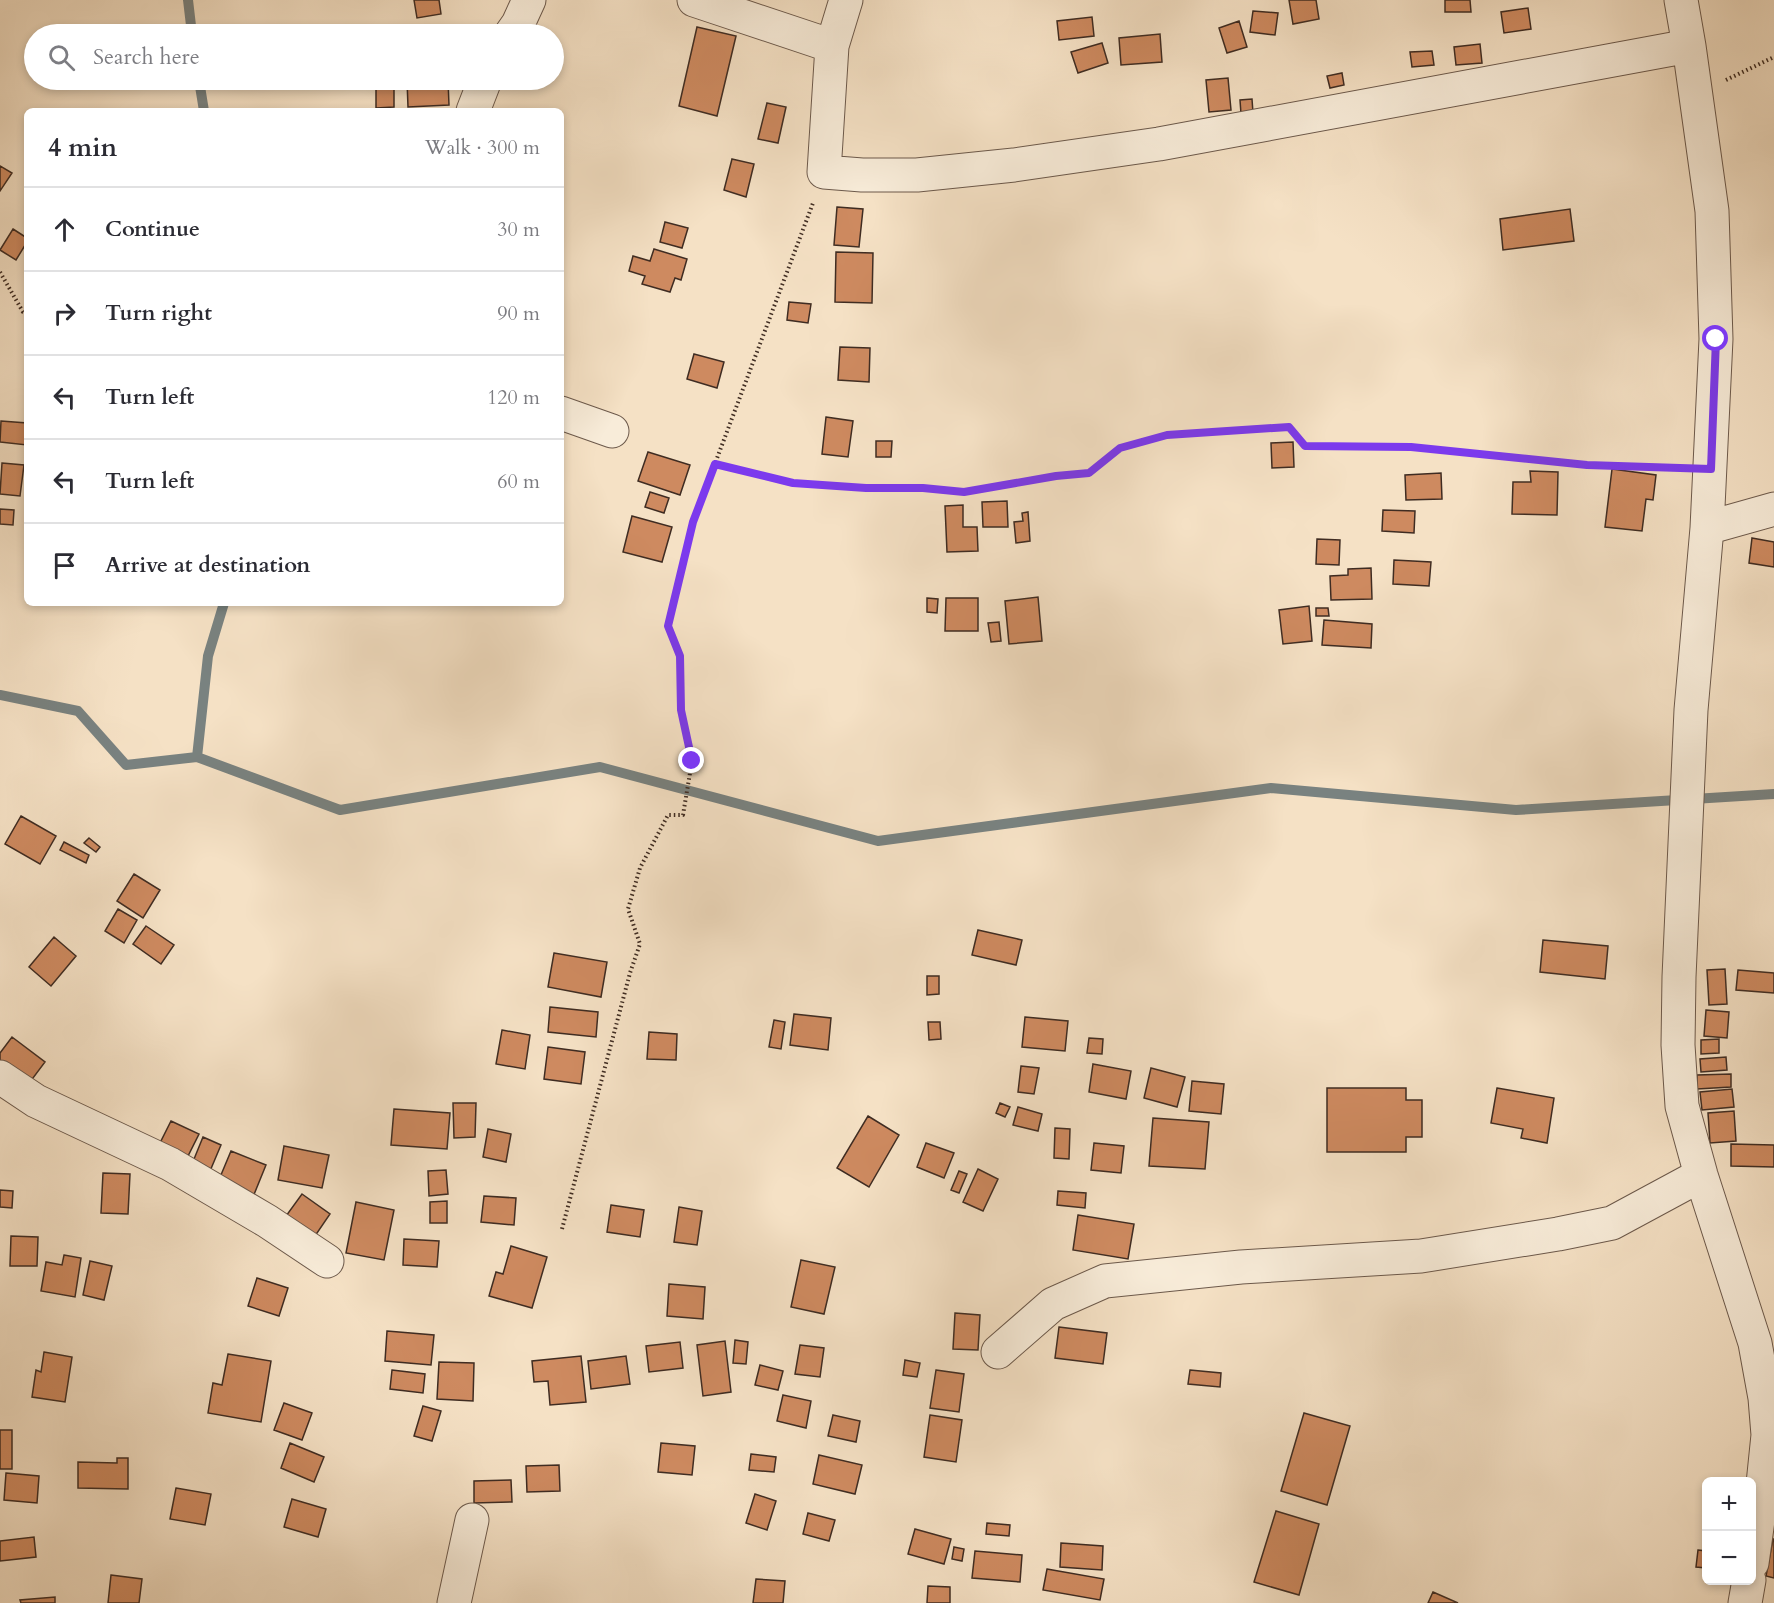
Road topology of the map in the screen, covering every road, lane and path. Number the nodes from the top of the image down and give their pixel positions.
1 (529, 0) edge
2 (694, 0) edge
3 (846, 0) edge
4 (1681, 0) edge
5 (518, 24) edge
6 (832, 46) junction
7 (1689, 46) junction
8 (1774, 57) edge
9 (481, 90) edge
10 (1696, 93) junction
11 (474, 108) edge
12 (824, 172) junction
13 (0, 272) edge
14 (24, 312) edge
15 (564, 414) edge
16 (612, 431) dead end
17 (715, 464) junction
18 (1711, 469) junction
19 (1774, 509) edge
20 (1707, 528) junction
21 (0, 1077) edge
22 (1701, 1175) junction
23 (562, 1229) dead end
24 (327, 1261) dead end
25 (1765, 1345) edge
26 (998, 1352) dead end
27 (472, 1520) dead end
28 (1756, 1534) edge
29 (1748, 1585) edge
30 (454, 1603) edge
31 (1745, 1603) edge

1 - 5 street
2 - 6 street
3 - 6 street
4 - 7 street
6 - 12 street
7 - 10 street
7 - 12 street
8 - 10 path
9 - 11 street
10 - 18 street
12 - 17 path
13 - 14 path
15 - 16 street
17 - 18 path
17 - 23 path
18 - 20 street
19 - 20 street
20 - 22 street
21 - 24 street
22 - 25 street
22 - 26 street
25 - 28 street
27 - 30 street
29 - 31 street

